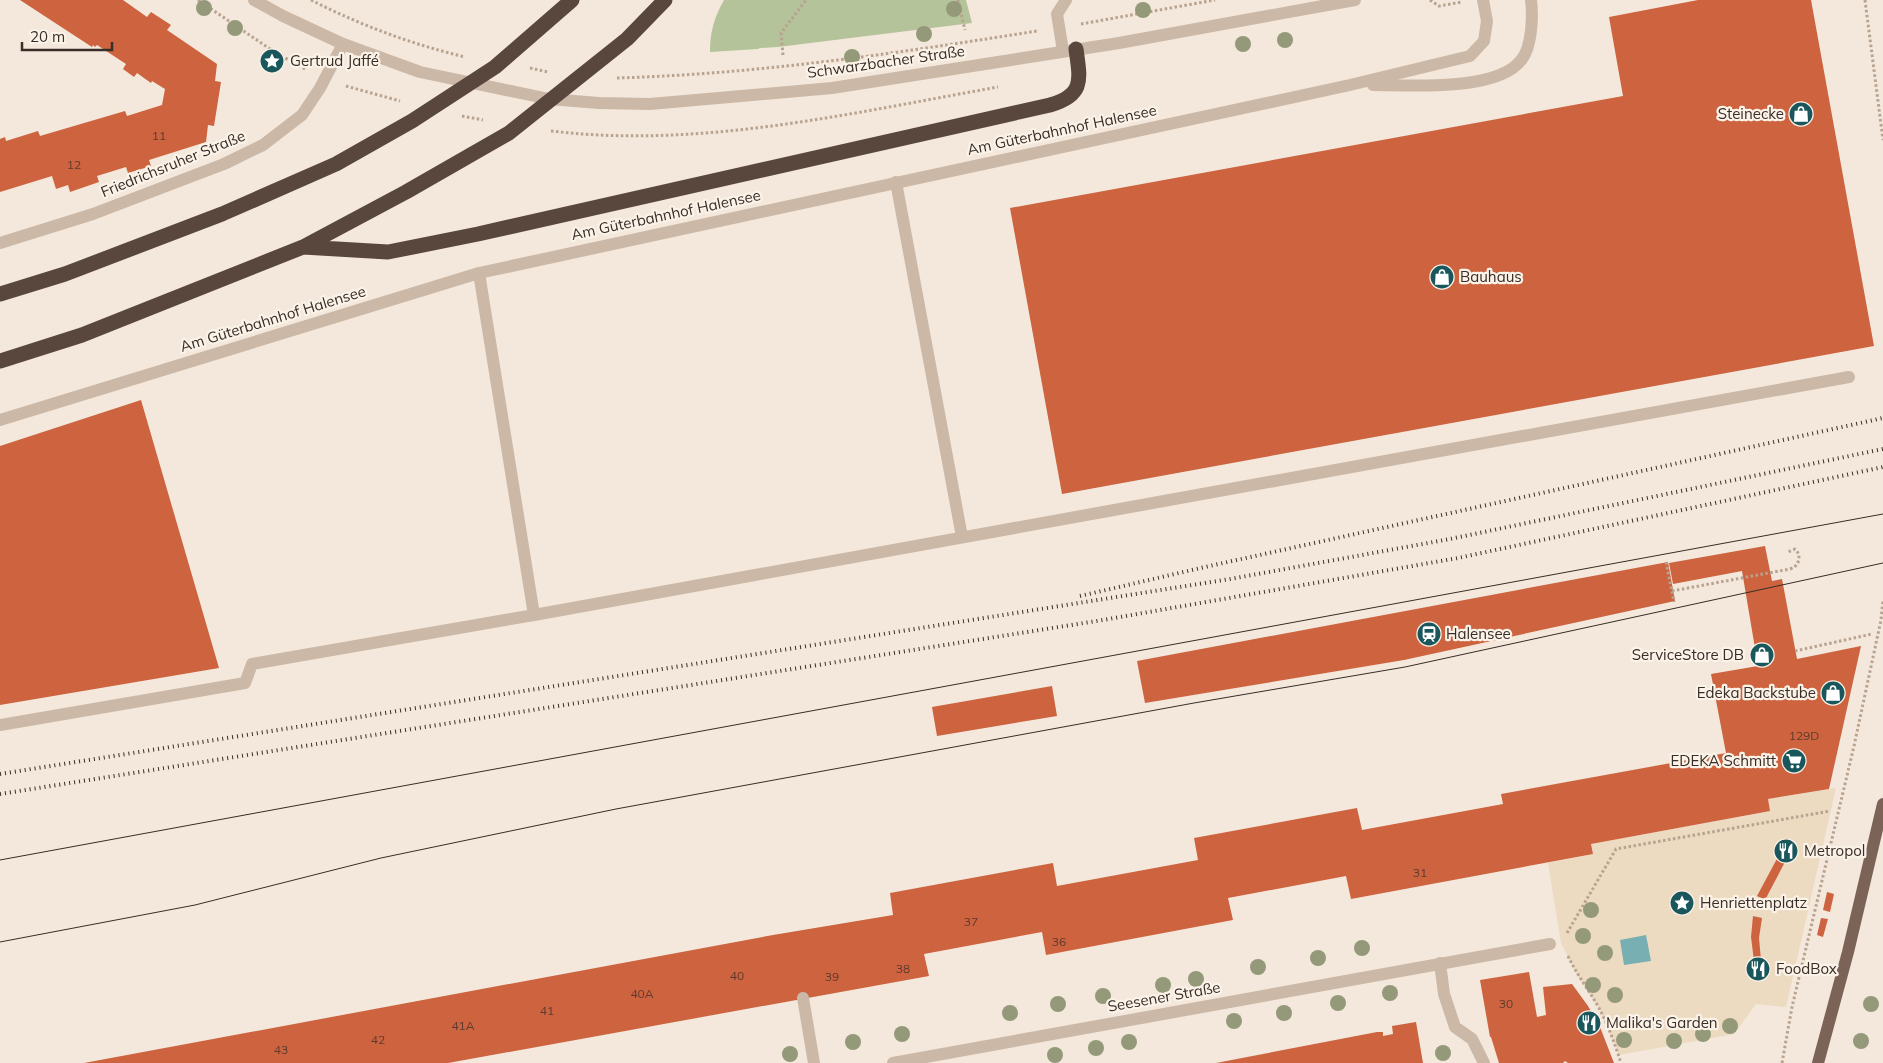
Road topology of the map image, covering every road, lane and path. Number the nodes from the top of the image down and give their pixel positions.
1 (198, 0) edge
2 (254, 0) edge
3 (311, 0) edge
4 (572, 0) edge
5 (665, 0) edge
6 (806, 0) edge
7 (958, 0) edge
8 (1066, 0) edge
9 (1216, 0) edge
10 (1355, 0) edge
11 (1430, 0) edge
12 (1483, 0) edge
13 (1531, 0) edge
14 (1865, 0) edge
15 (1463, 1) dead end
16 (1092, 22) dead end
17 (966, 30) dead end
18 (1020, 34) dead end
19 (343, 44) junction
20 (1070, 50) junction
21 (447, 52) dead end
22 (783, 55) dead end
23 (294, 64) dead end
24 (757, 68) dead end
25 (1004, 85) dead end
26 (1350, 85) junction
27 (346, 86) dead end
28 (404, 102) dead end
29 (458, 115) dead end
30 (486, 121) dead end
31 (550, 130) dead end
32 (1883, 140) edge
33 (896, 182) junction
34 (0, 244) edge
35 (303, 247) junction
36 (479, 273) junction
37 (0, 294) edge
38 (0, 361) edge
39 (1848, 377) dead end
40 (0, 420) edge
41 (962, 537) junction
42 (1788, 552) dead end
43 (1666, 562) dead end
44 (1672, 591) junction
45 (1883, 600) edge
46 (1674, 602) dead end
47 (534, 615) junction
48 (1872, 634) dead end
49 (1795, 651) dead end
50 (0, 725) edge
51 (1883, 804) edge
52 (1830, 812) dead end
53 (1556, 943) junction
54 (1440, 963) junction
55 (803, 998) dead end
56 (814, 1063) edge
57 (893, 1063) edge
58 (1484, 1063) edge
59 (1621, 1063) edge
60 (1782, 1063) edge
61 (1818, 1063) edge

1 - 23 path
2 - 19 street, Schwarzbacher Straße
3 - 21 path
4 - 37 highway
5 - 35 highway
6 - 22 path
7 - 17 path
8 - 20 street
9 - 16 path
10 - 20 street, Schwarzbacher Straße
11 - 15 path
12 - 26 street, Am Güterbahnhof Halensee
13 - 26 street, Am Güterbahnhof Halensee
14 - 32 path
18 - 24 path
19 - 20 street, Schwarzbacher Straße
19 - 34 street, Friedrichsruher Straße
20 - 35 highway
25 - 31 path
26 - 33 street, Am Güterbahnhof Halensee
27 - 28 path
29 - 30 path
33 - 36 street, Am Güterbahnhof Halensee
33 - 41 street
35 - 38 highway
36 - 40 street, Am Güterbahnhof Halensee
36 - 47 street
39 - 41 street
41 - 47 street
42 - 44 path
43 - 44 path
44 - 46 path
45 - 60 path
47 - 50 street
48 - 49 path
51 - 61 main road
52 - 53 path
53 - 54 street, Seesener Straße
53 - 59 path
54 - 57 street, Seesener Straße
54 - 58 street
55 - 56 street

